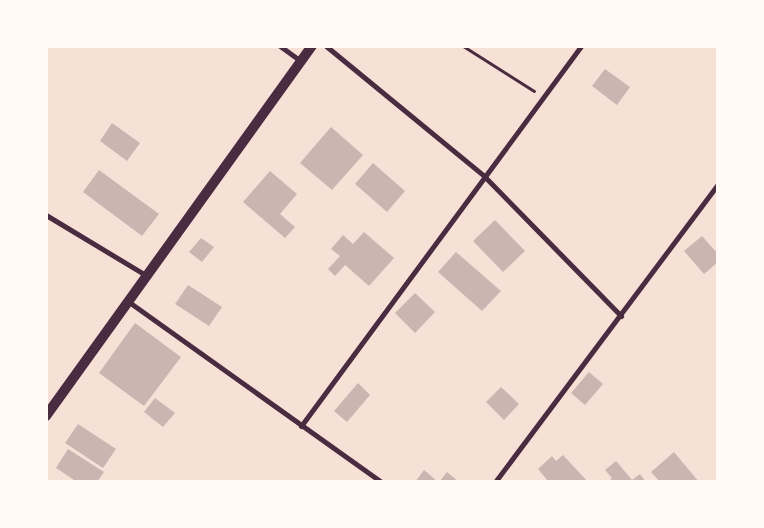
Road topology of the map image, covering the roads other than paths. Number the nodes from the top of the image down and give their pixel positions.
1 (280, 46) edge
2 (312, 46) edge
3 (326, 46) edge
4 (581, 46) edge
5 (302, 62) junction
6 (484, 176) junction
7 (718, 184) edge
8 (46, 215) edge
9 (148, 276) junction
10 (129, 302) junction
11 (621, 316) junction
12 (46, 416) edge
13 (302, 426) junction
14 (380, 482) edge
15 (495, 482) edge

1 - 5 street
2 - 5 main road
3 - 6 street
4 - 6 street
5 - 9 main road
6 - 11 street
6 - 13 street
7 - 11 street
8 - 9 street
9 - 10 main road
10 - 12 main road
10 - 13 street
11 - 15 street
13 - 14 street

